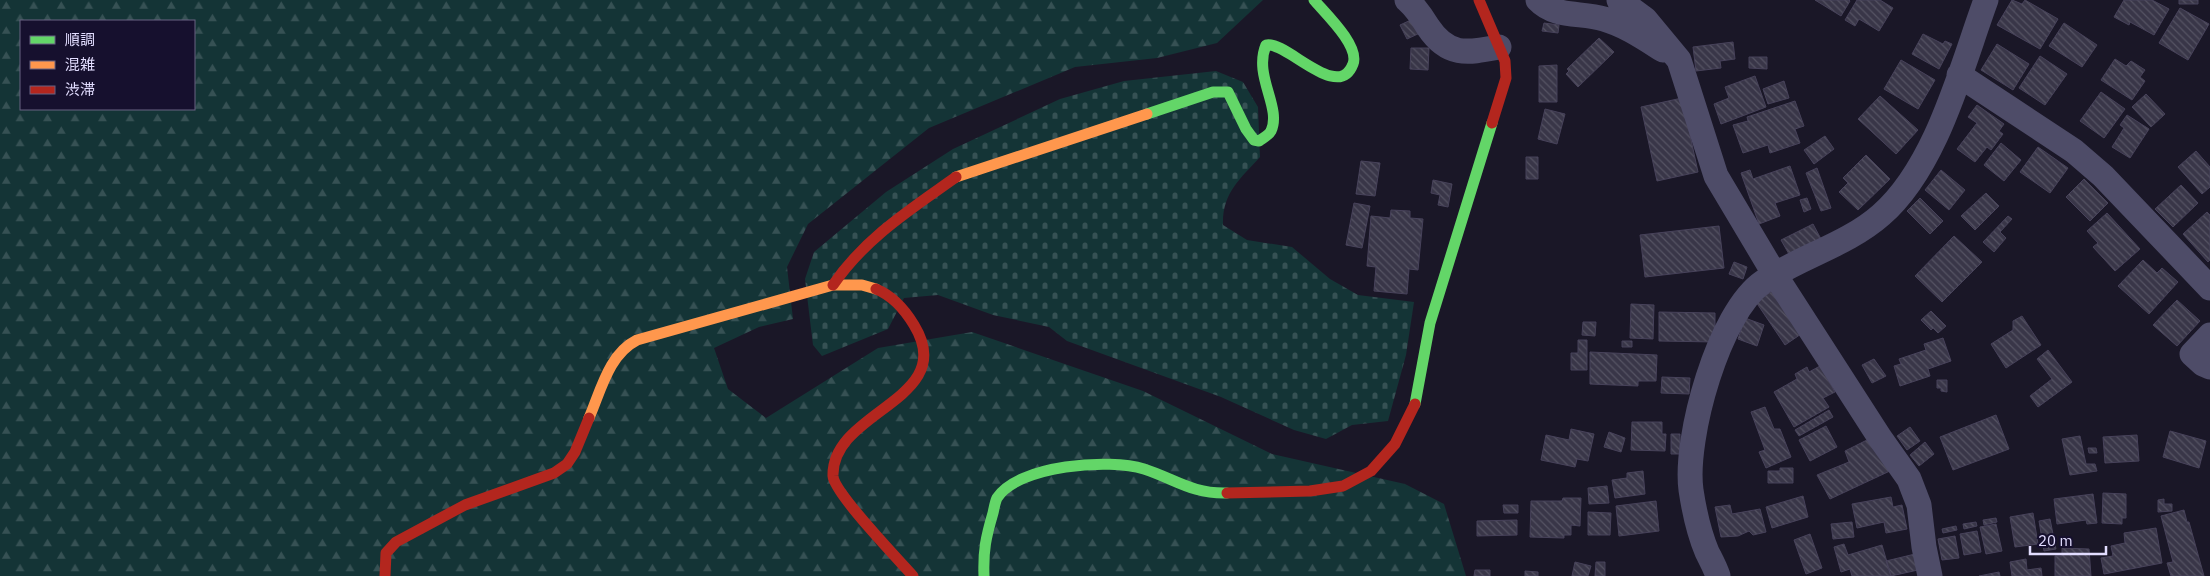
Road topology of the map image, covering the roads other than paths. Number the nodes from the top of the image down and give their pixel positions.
1 (1314, 0) edge
2 (1407, 0) edge
3 (1478, 0) edge
4 (1538, 0) edge
5 (1619, 0) edge
6 (1986, 0) edge
7 (1499, 47) junction
8 (1680, 60) junction
9 (1959, 76) junction
10 (1775, 275) junction
11 (2208, 284) edge
12 (834, 286) junction
13 (2210, 335) edge
14 (2210, 367) edge
15 (385, 576) edge
16 (913, 576) edge
17 (984, 576) edge
18 (1718, 576) edge
19 (1930, 576) edge

1 - 12 street
2 - 7 street
3 - 7 street
4 - 8 street
5 - 8 street
6 - 9 street
7 - 17 street
8 - 10 street
9 - 10 street
9 - 11 street
10 - 18 street
10 - 19 street
12 - 15 street
12 - 16 street
13 - 14 street

